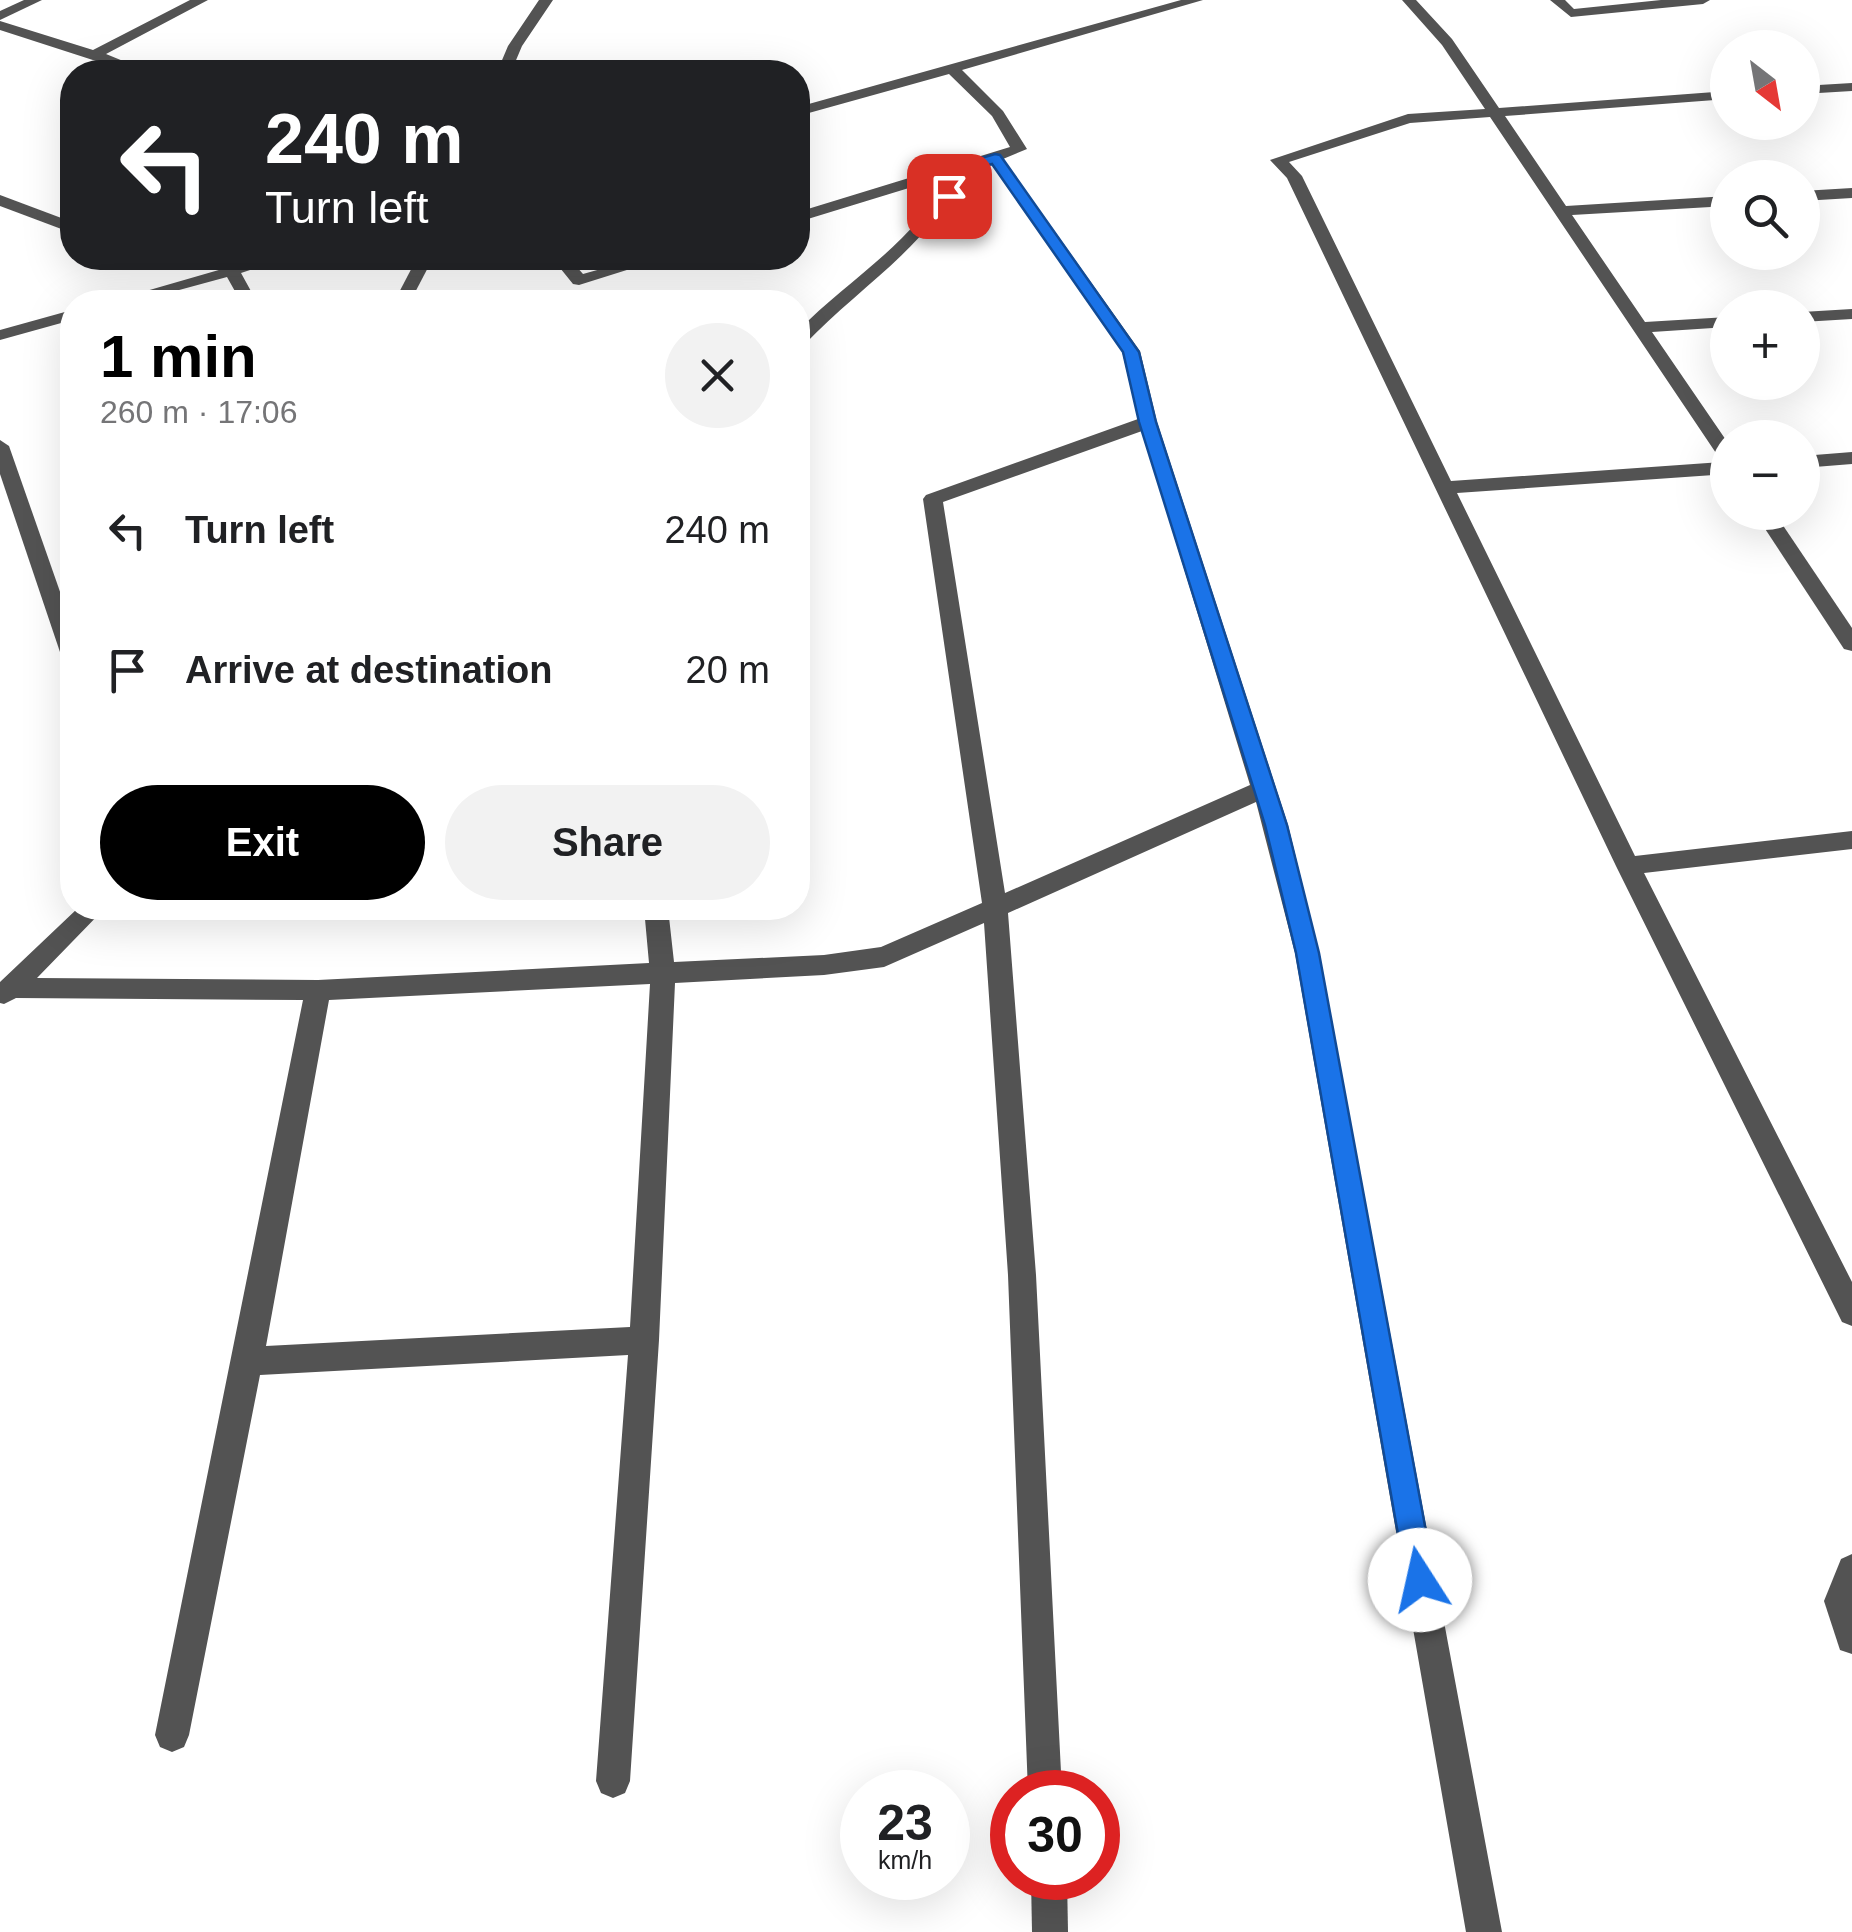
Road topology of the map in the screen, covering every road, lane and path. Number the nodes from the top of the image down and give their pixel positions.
1 (35, 0) edge
2 (201, 0) edge
3 (546, 0) edge
4 (1196, 0) edge
5 (1410, 0) edge
6 (1557, 0) edge
7 (1702, 0) edge
8 (1178, 2) edge
9 (0, 16) edge
10 (0, 25) edge
11 (94, 56) junction
12 (106, 60) edge
13 (509, 60) edge
14 (952, 68) junction
15 (1852, 87) edge
16 (1820, 89) edge
17 (1710, 96) edge
18 (810, 109) edge
19 (1493, 110) junction
20 (995, 158) junction
21 (959, 170) junction
22 (1852, 192) edge
23 (1820, 195) edge
24 (0, 200) edge
25 (1710, 202) edge
26 (1560, 211) junction
27 (810, 213) edge
28 (60, 223) edge
29 (231, 270) joint
30 (570, 270) edge
31 (614, 270) edge
32 (160, 290) edge
33 (242, 290) edge
34 (1852, 314) edge
35 (1820, 316) edge
36 (60, 318) edge
37 (0, 319) edge
38 (1710, 323) edge
39 (810, 326) edge
40 (1640, 328) junction
41 (8, 333) edge
42 (1148, 422) junction
43 (1710, 431) edge
44 (0, 446) edge
45 (1852, 458) edge
46 (1820, 461) edge
47 (1710, 469) edge
48 (1444, 488) junction
49 (1776, 530) edge
50 (60, 620) edge
51 (1852, 644) edge
52 (1263, 790) junction
53 (1852, 840) edge
54 (1628, 866) junction
55 (995, 908) junction
56 (81, 920) edge
57 (657, 920) edge
58 (663, 973) junction
59 (318, 990) junction
60 (5, 993) edge
61 (1852, 1312) edge
62 (644, 1340) junction
63 (248, 1361) junction
64 (1852, 1570) edge
65 (1852, 1638) edge
66 (172, 1736) dead end
67 (1044, 1770) edge
68 (613, 1781) dead end
69 (1049, 1900) edge
70 (1050, 1932) edge
71 (1484, 1932) edge

1 - 9 street
2 - 11 street
3 - 13 street
4 - 8 street
5 - 19 street
6 - 7 street
8 - 14 street
10 - 11 street
11 - 12 street
14 - 18 street
14 - 20 street
15 - 16 street
17 - 19 street
19 - 26 street
19 - 48 street
20 - 21 street
20 - 42 street
21 - 27 street
21 - 39 street
22 - 23 street
24 - 28 street
25 - 26 street
26 - 40 street
29 - 32 street
29 - 33 street
30 - 31 street
34 - 35 street
36 - 41 street
37 - 41 street
38 - 40 street
40 - 43 street
42 - 52 street
42 - 55 street
44 - 50 street
45 - 46 street
47 - 48 street
48 - 54 street
49 - 51 street
52 - 55 street
52 - 71 street
53 - 54 street
54 - 61 street
55 - 58 street
55 - 67 street
56 - 60 street
57 - 58 street
58 - 59 street
58 - 62 street
59 - 60 street
59 - 63 street
62 - 63 street
62 - 68 street
63 - 66 street
64 - 65 street
69 - 70 street

